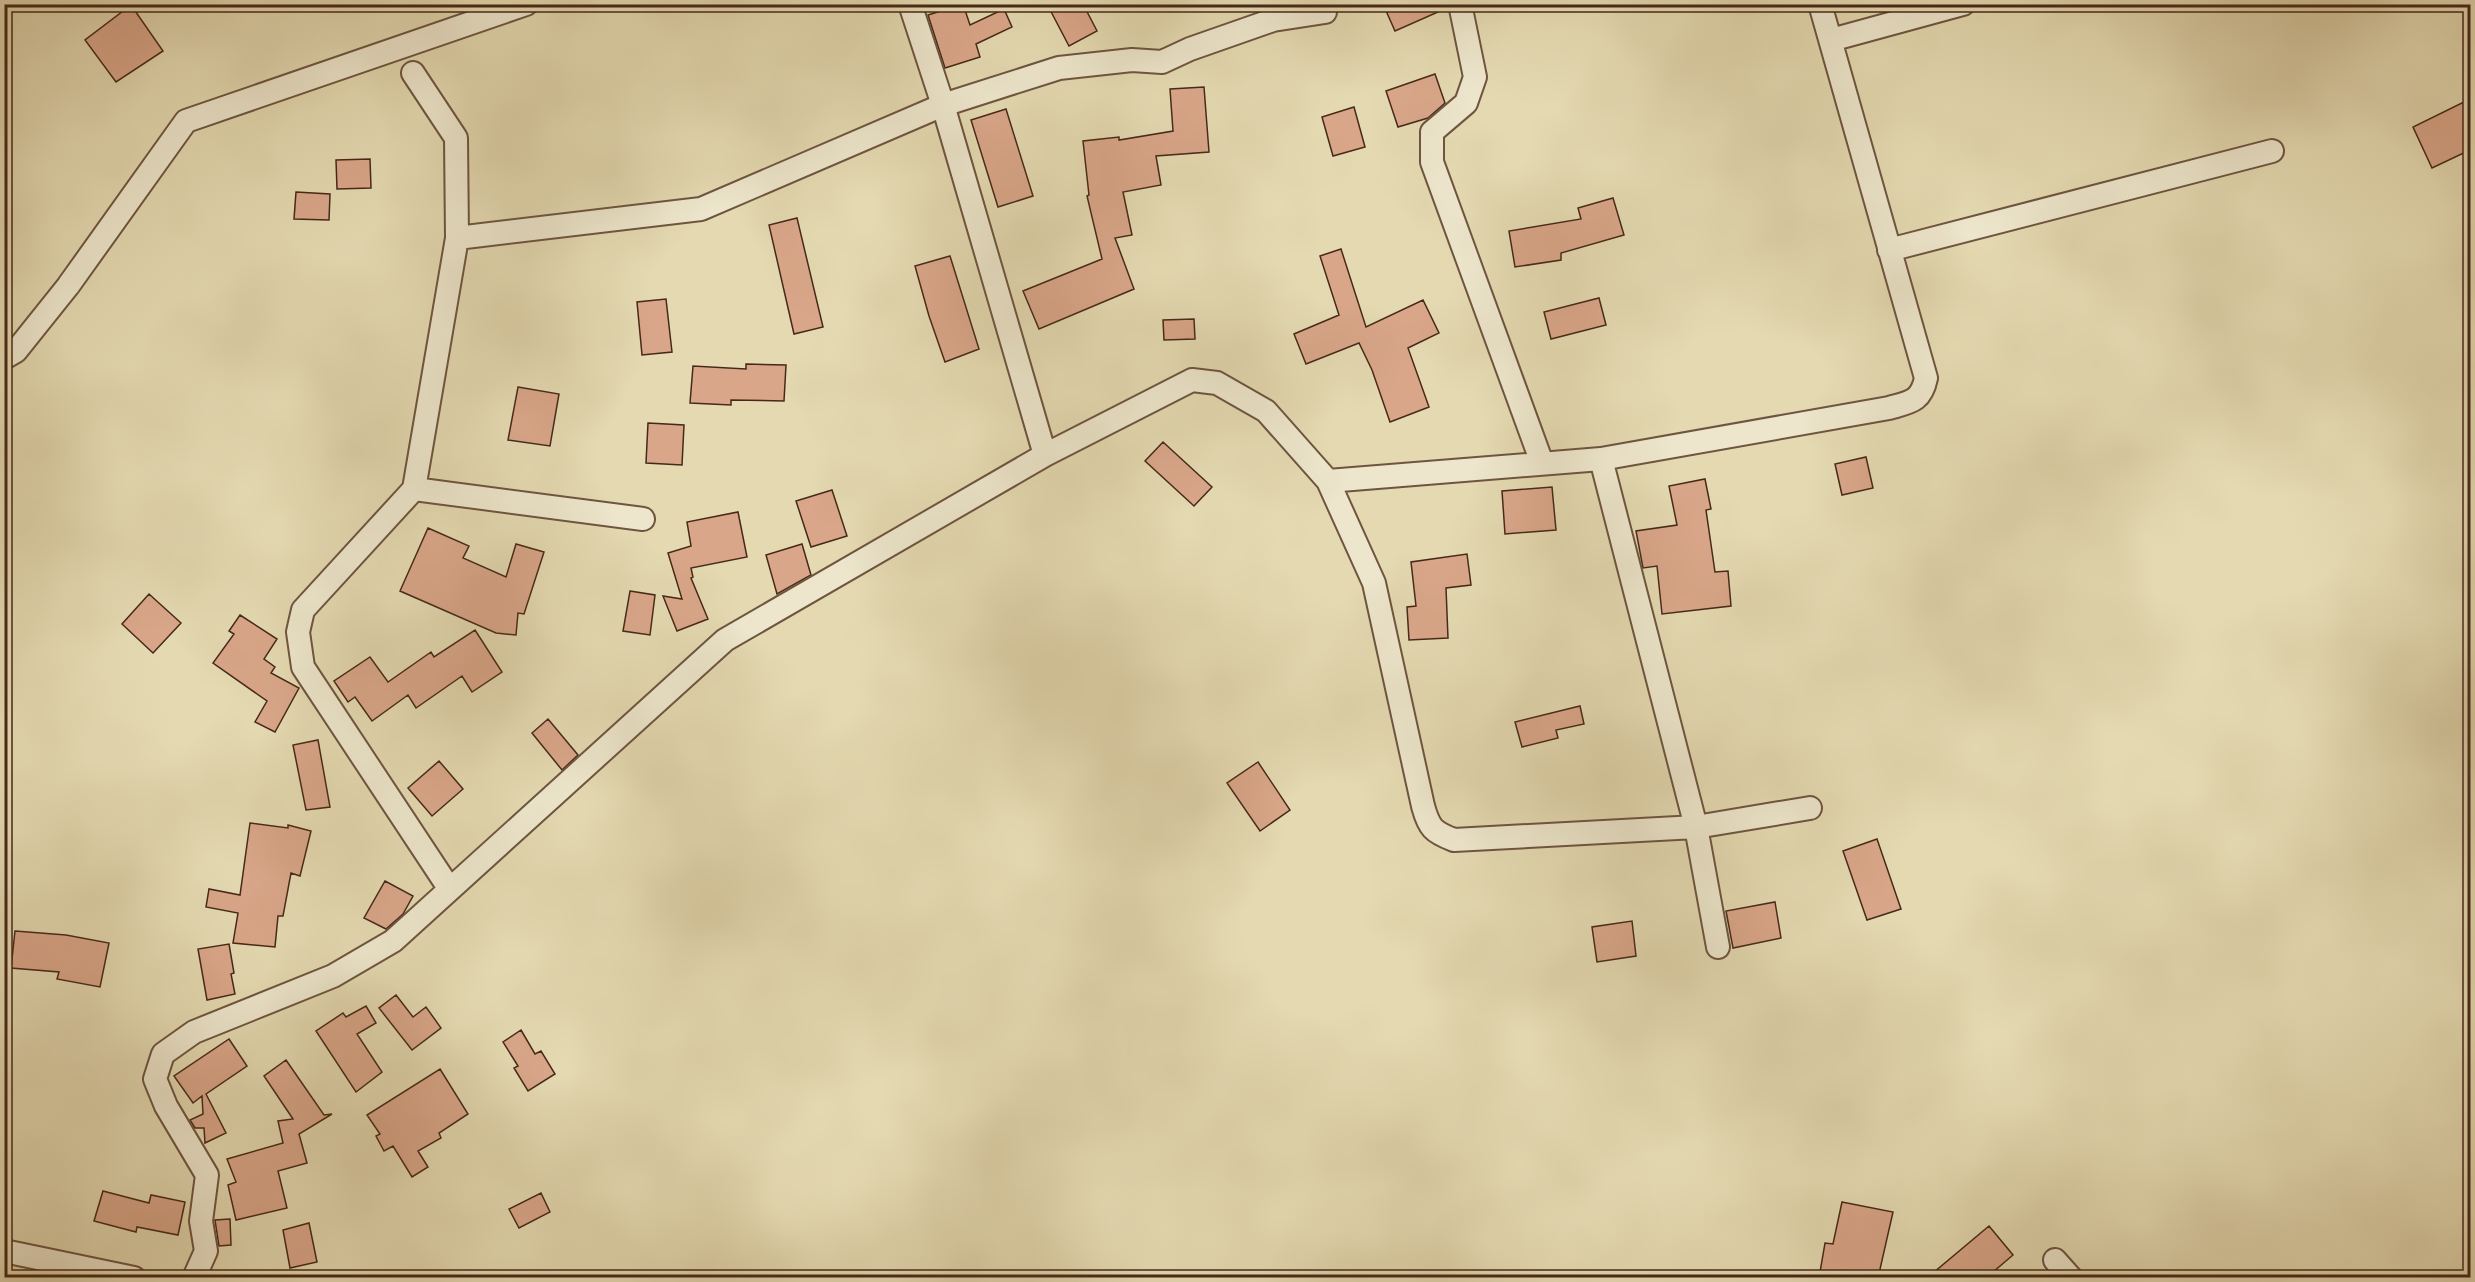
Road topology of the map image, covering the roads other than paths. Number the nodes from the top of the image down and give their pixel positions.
1 (526, 4) edge
2 (910, 4) edge
3 (1460, 4) edge
4 (1820, 4) edge
5 (1963, 4) edge
6 (1325, 12) dead end
7 (1831, 40) junction
8 (413, 73) dead end
9 (943, 105) junction
10 (2272, 151) dead end
11 (457, 238) junction
12 (1889, 250) junction
13 (4, 358) edge
14 (1045, 455) junction
15 (1601, 459) junction
16 (1542, 463) junction
17 (1328, 481) junction
18 (414, 489) junction
19 (643, 519) dead end
20 (1810, 808) dead end
21 (1696, 827) junction
22 (449, 888) junction
23 (1718, 947) dead end
24 (4, 1251) edge
25 (2055, 1260) dead end
26 (134, 1278) edge
27 (194, 1278) edge
28 (2072, 1278) edge

1 - 13 street
2 - 9 street
3 - 16 street
4 - 7 street
5 - 7 street
6 - 9 street
7 - 12 street
8 - 11 street
9 - 11 street
9 - 14 street
10 - 12 street
11 - 18 street
12 - 15 street
14 - 17 street
14 - 22 street
15 - 16 street
15 - 21 street
16 - 17 street
17 - 21 street
18 - 19 street
18 - 22 street
20 - 21 street
21 - 23 street
22 - 27 street
24 - 26 street
25 - 28 street

